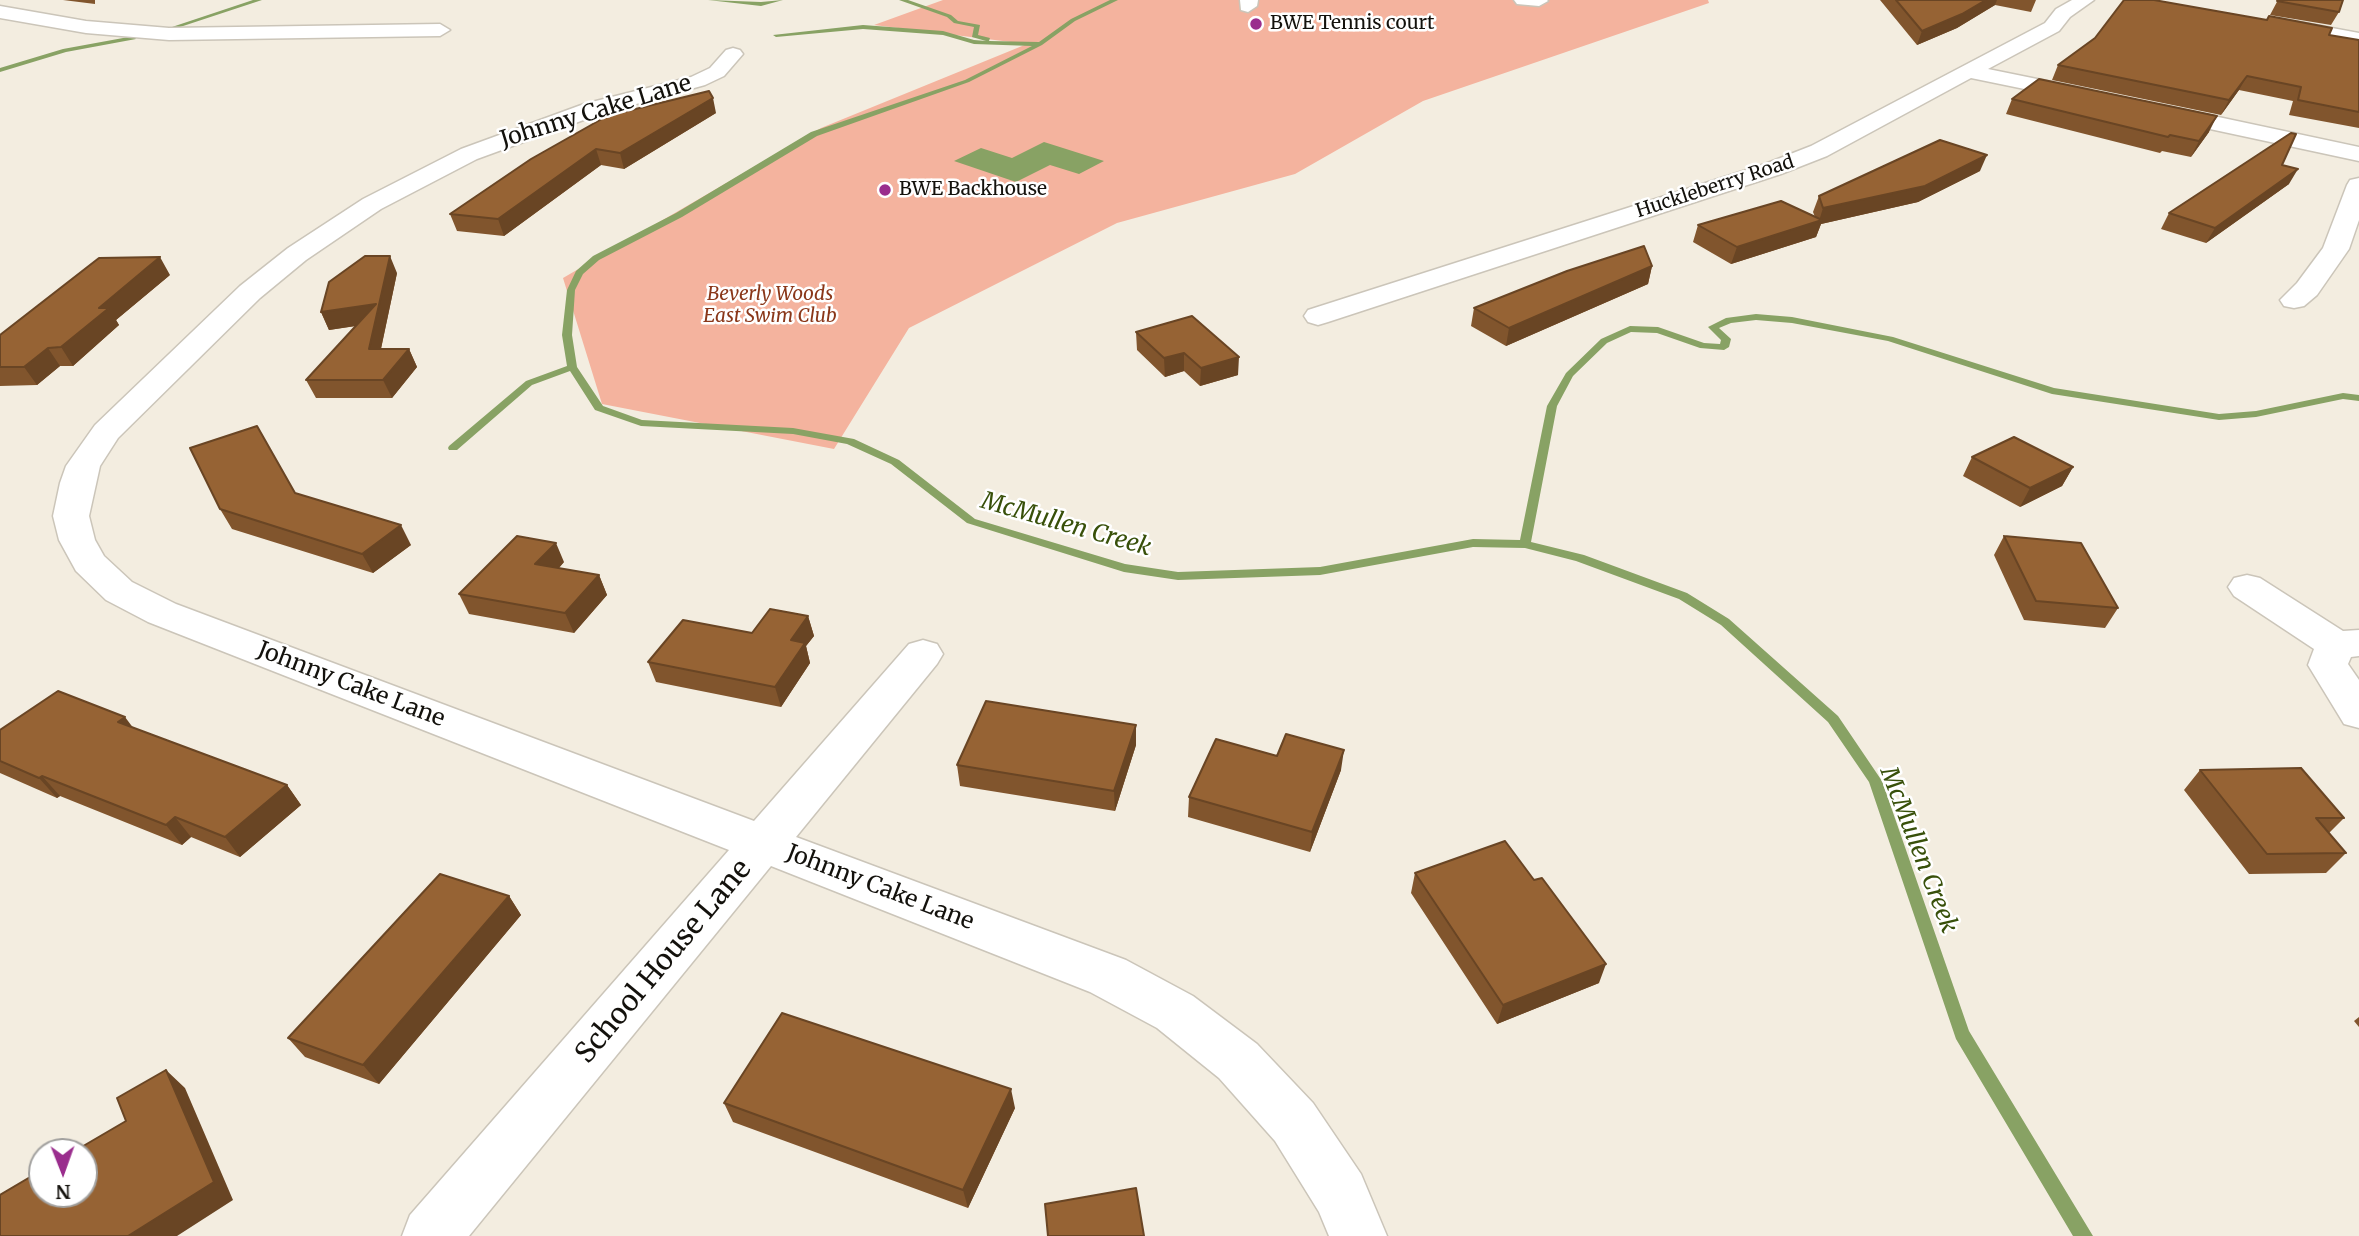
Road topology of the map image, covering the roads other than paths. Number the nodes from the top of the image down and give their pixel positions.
1 (2085, 0) edge
2 (0, 12) edge
3 (2263, 22) edge
4 (440, 30) dead end
5 (2359, 39) edge
6 (733, 54) dead end
7 (1971, 72) junction
8 (2108, 100) edge
9 (2146, 109) edge
10 (2359, 154) edge
11 (2359, 185) edge
12 (2294, 300) dead end
13 (1318, 316) dead end
14 (2247, 587) dead end
15 (2347, 644) edge
16 (923, 654) dead end
17 (2359, 713) edge
18 (765, 844) junction
19 (431, 1236) edge
20 (1358, 1236) edge

1 - 7 street, Huckleberry Road
2 - 4 street
3 - 5 street
6 - 18 street, Johnny Cake Lane
7 - 8 street
7 - 13 street, Huckleberry Road
9 - 10 street
11 - 12 street
14 - 15 street
15 - 17 street
16 - 18 street, School House Lane
18 - 19 street, School House Lane
18 - 20 street, Johnny Cake Lane

